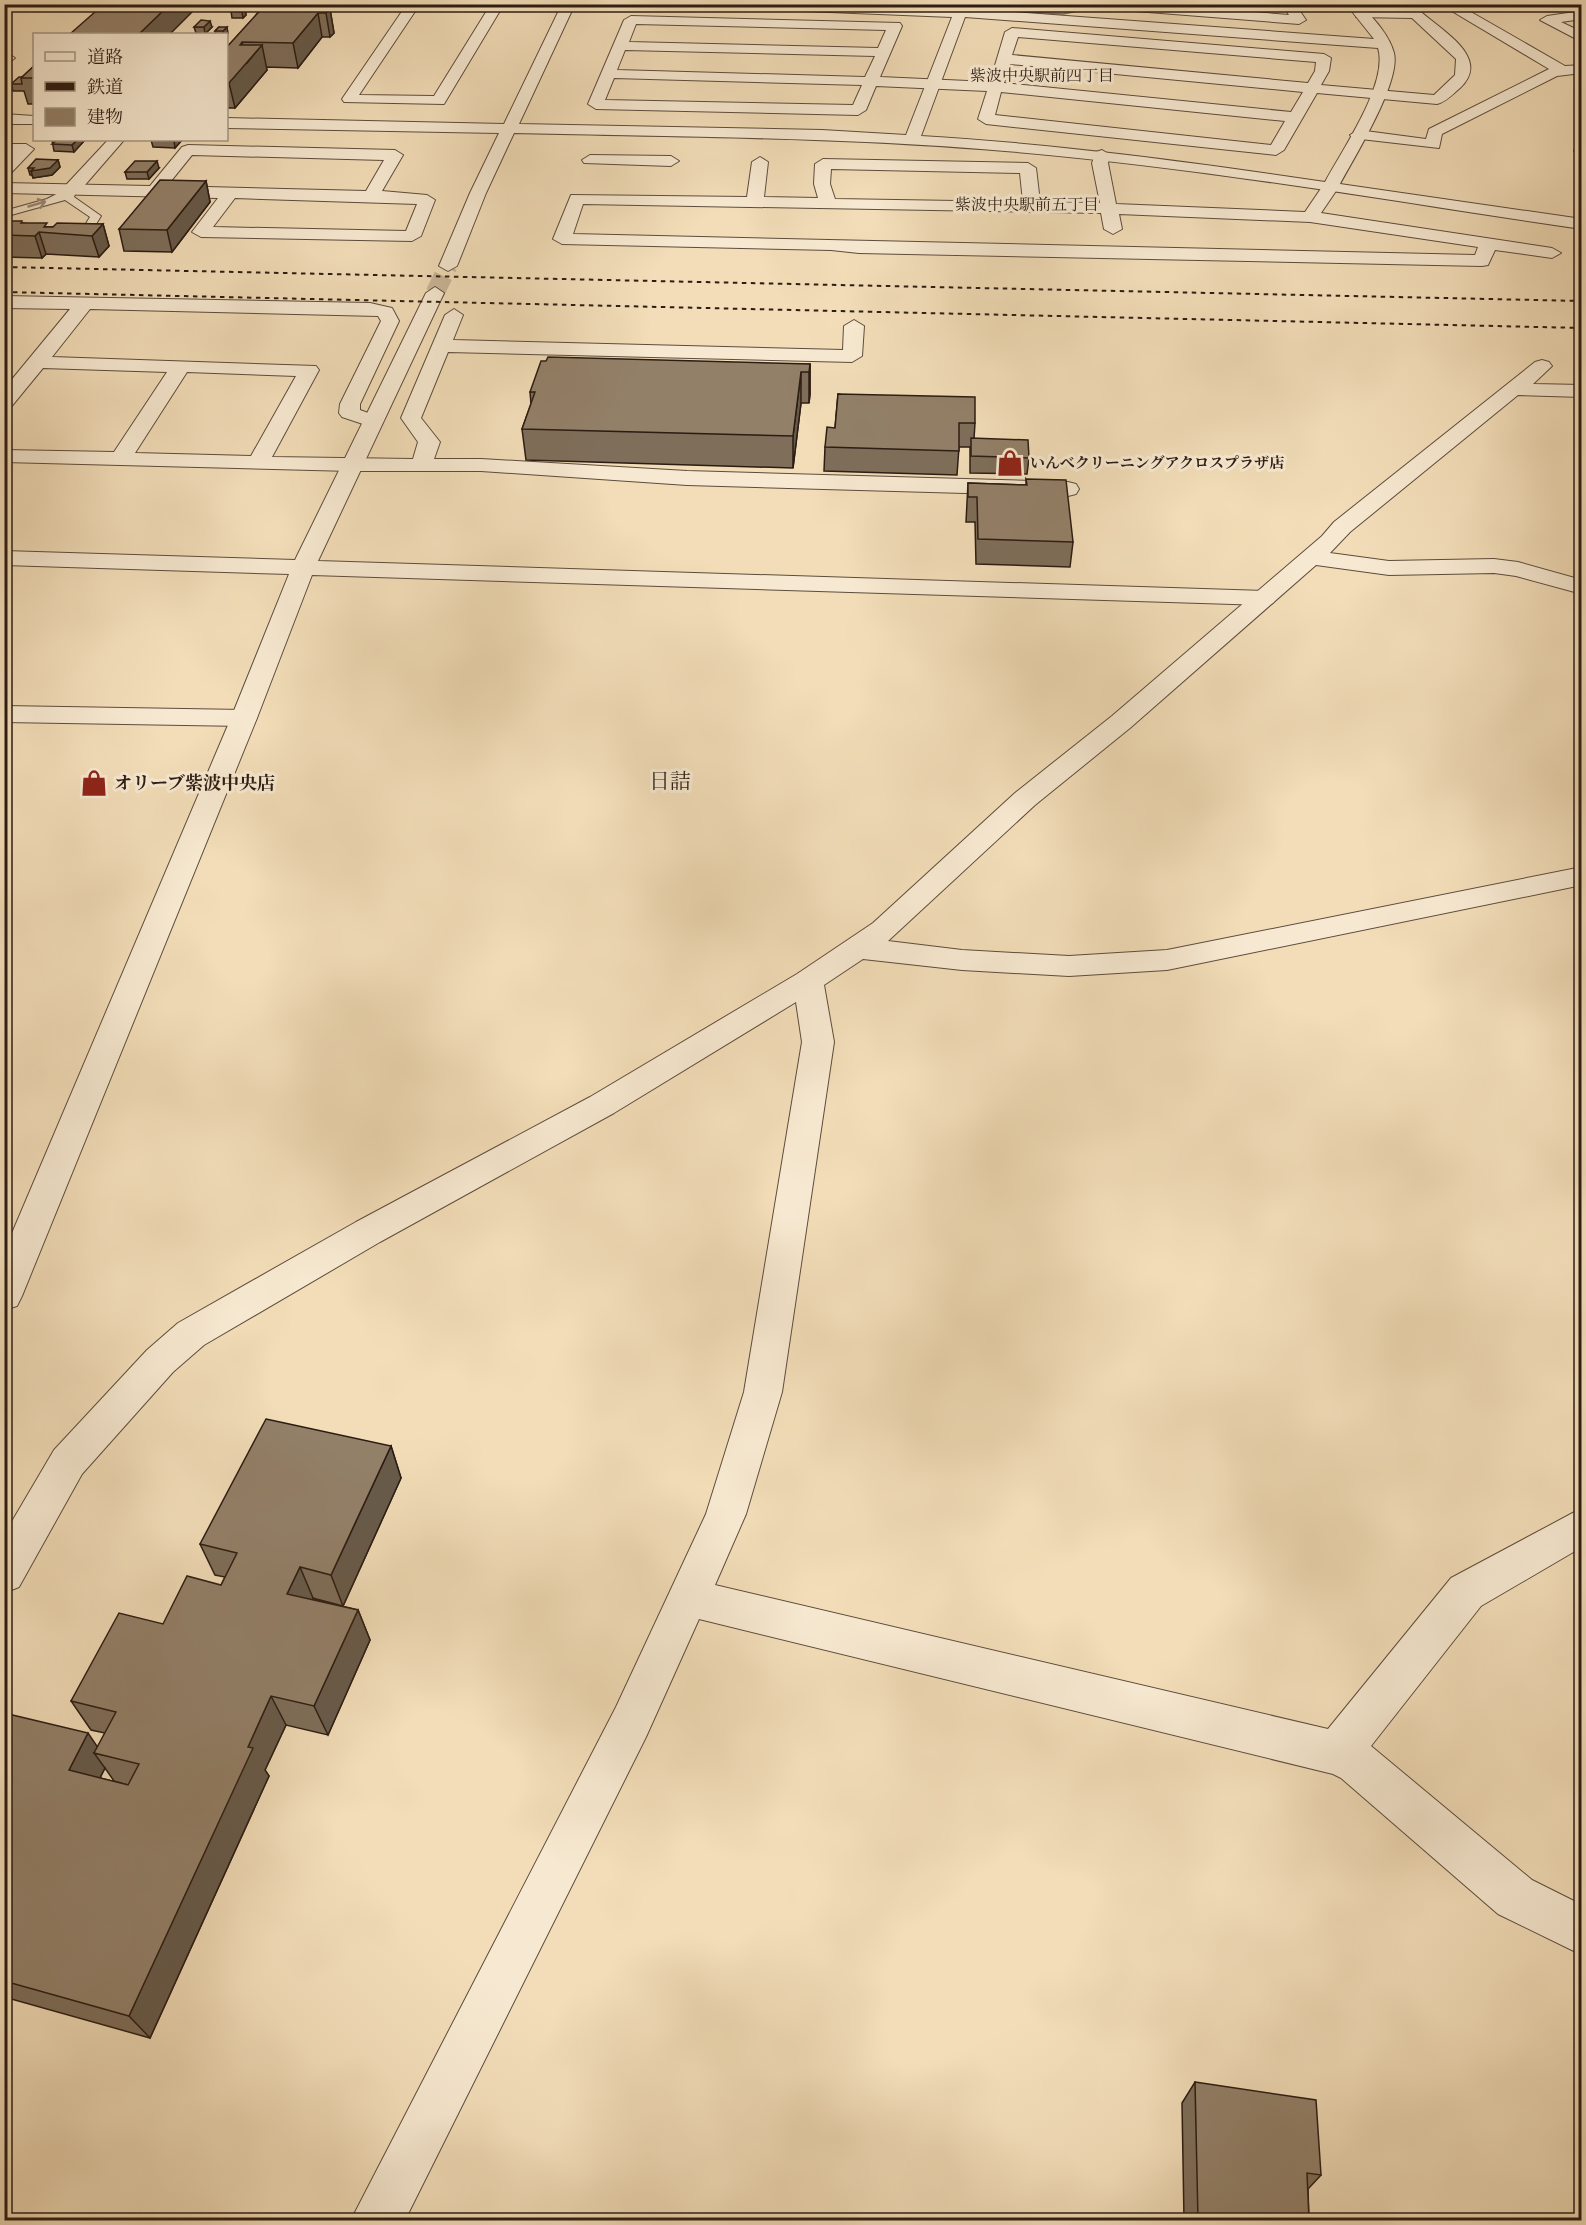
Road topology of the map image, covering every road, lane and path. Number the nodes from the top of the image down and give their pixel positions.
1 (414, 4) edge
2 (498, 4) edge
3 (569, 4) edge
4 (715, 4) edge
5 (729, 4) edge
6 (1090, 4) edge
7 (1097, 4) edge
8 (1288, 4) edge
9 (1472, 4) edge
10 (831, 5) edge
11 (1447, 5) edge
12 (1184, 8) edge
13 (1357, 9) edge
14 (960, 12) junction
15 (1581, 15) edge
16 (710, 21) junction
17 (1092, 21) junction
18 (1249, 33) junction
19 (1580, 37) edge
20 (1384, 44) junction
21 (620, 46) junction
22 (884, 51) junction
23 (1244, 52) junction
24 (1005, 59) junction
25 (1581, 69) edge
26 (1563, 71) junction
27 (609, 74) junction
28 (871, 80) junction
29 (933, 84) junction
30 (995, 87) junction
31 (1313, 87) junction
32 (1379, 94) junction
33 (1295, 117) junction
34 (4, 119) edge
35 (33, 120) edge
36 (228, 123) edge
37 (508, 128) junction
38 (1358, 135) junction
39 (912, 139) junction
40 (115, 141) edge
41 (1433, 145) junction
42 (4, 148) edge
43 (1102, 156) junction
44 (1427, 160) dead end
45 (670, 161) dead end
46 (760, 162) dead end
47 (4, 171) edge
48 (4, 188) edge
49 (1330, 188) junction
50 (70, 191) junction
51 (155, 191) junction
52 (230, 193) junction
53 (371, 196) junction
54 (577, 199) junction
55 (755, 202) junction
56 (828, 204) junction
57 (1032, 207) junction
58 (1109, 209) junction
59 (4, 214) edge
60 (1310, 217) junction
61 (1581, 224) edge
62 (51, 233) edge
63 (1488, 244) junction
64 (1552, 253) dead end
65 (1118, 254) junction
66 (448, 266) tunnel mouth
67 (435, 293) tunnel mouth
68 (4, 302) edge
69 (85, 303) junction
70 (454, 315) tunnel mouth
71 (854, 326) dead end
72 (441, 346) junction
73 (37, 363) junction
74 (181, 366) junction
75 (1542, 366) dead end
76 (1514, 389) junction
77 (1581, 391) edge
78 (4, 403) edge
79 (372, 421) junction
80 (4, 456) edge
81 (121, 458) junction
82 (258, 462) junction
83 (351, 465) junction
84 (421, 466) junction
85 (1068, 489) edge
86 (4, 558) edge
87 (1311, 558) junction
88 (303, 568) junction
89 (1581, 587) edge
90 (1265, 598) junction
91 (4, 714) edge
92 (244, 718) junction
93 (1581, 876) edge
94 (858, 948) junction
95 (808, 981) junction
96 (4, 1296) edge
97 (1581, 1526) edge
98 (4, 1574) edge
99 (690, 1598) junction
100 (1337, 1753) junction
101 (1581, 1931) edge
102 (377, 2220) edge

1 - 2 street
3 - 37 street
4 - 16 street
5 - 10 street
6 - 17 street
7 - 12 street
8 - 12 street
9 - 11 street
10 - 14 street
11 - 26 street
13 - 20 street
13 - 32 street
14 - 17 street
14 - 29 street
15 - 19 street
16 - 21 street
16 - 22 street
17 - 18 street
18 - 20 street
18 - 23 street
20 - 32 street
21 - 22 street
21 - 27 street
22 - 28 street
23 - 24 street
23 - 31 street
24 - 30 street
24 - 31 street
25 - 26 street
26 - 41 street
27 - 28 street
27 - 28 street
28 - 29 street
29 - 30 street
29 - 39 street
30 - 33 street
30 - 33 street
31 - 32 street
31 - 33 street
32 - 38 street
34 - 35 street
36 - 37 street
37 - 39 street
37 - 66 street
38 - 41 street
38 - 49 street
39 - 43 street
40 - 50 street
41 - 44 street
42 - 47 street
43 - 49 street
43 - 58 street
45 - 54 street
46 - 55 street
48 - 50 street
49 - 60 street
49 - 61 street
50 - 51 street
59 -> 50 lane
50 - 62 lane
51 - 52 street
51 - 53 street
52 - 53 street
52 - 53 street
54 - 55 street
54 - 65 street
55 - 56 street
56 - 57 street
56 - 57 street
57 - 58 street
58 - 60 street
58 - 65 street
60 - 63 street
63 - 64 street
63 - 65 street
67 - 79 street
68 - 69 street
69 - 73 street
69 - 79 street
70 - 72 street
71 - 72 street
72 - 84 street
73 - 74 street
73 - 78 street
74 - 81 street
74 - 82 street
75 - 76 street
76 - 77 street
76 - 87 street
79 - 83 street
80 - 81 street
81 - 82 street
82 - 83 street
83 - 84 street
83 - 88 street
84 - 85 street
86 - 88 street
87 - 89 street
87 - 90 street
88 - 90 street
88 - 92 street
90 - 94 street
91 - 92 street
92 - 96 street
93 - 94 street
94 - 95 street
95 - 98 street
95 - 99 street
97 - 100 street
99 - 100 street
99 - 102 street
100 - 101 street

